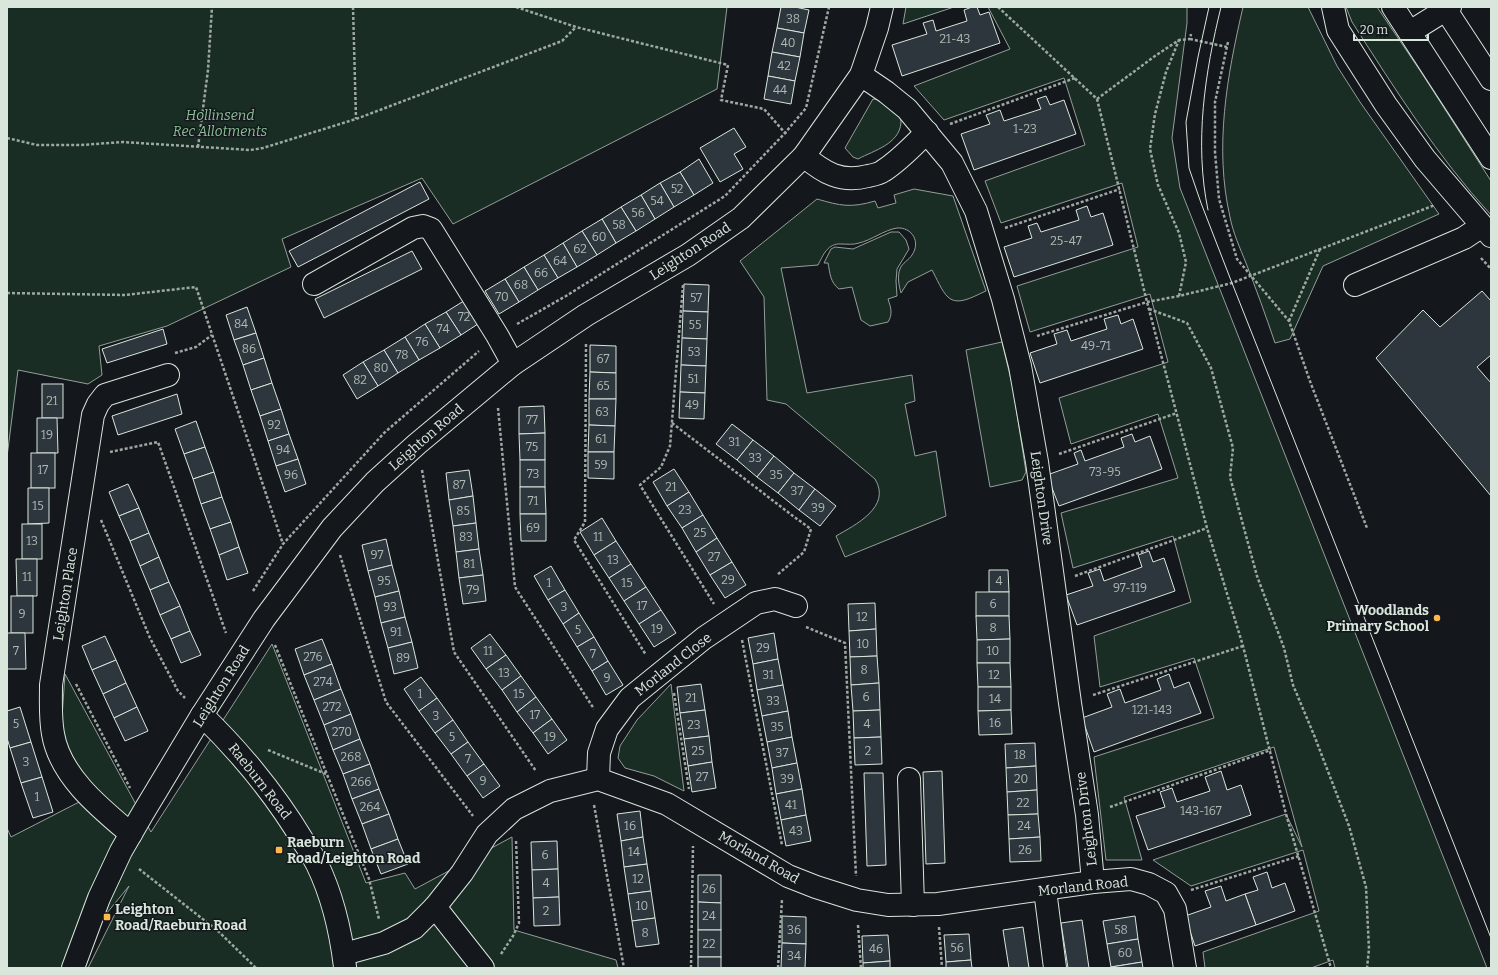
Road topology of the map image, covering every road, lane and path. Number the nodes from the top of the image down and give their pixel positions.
1 (212, 7) edge
2 (353, 7) edge
3 (516, 7) edge
4 (882, 7) edge
5 (998, 7) edge
6 (1333, 7) edge
7 (1393, 7) edge
8 (1447, 8) edge
9 (576, 27) junction
10 (1410, 32) junction
11 (1191, 34) dead end
12 (1190, 38) junction
13 (1179, 40) junction
14 (1228, 42) dead end
15 (1227, 47) junction
16 (861, 75) junction
17 (1075, 78) junction
18 (1491, 79) edge
19 (1097, 98) junction
20 (356, 119) junction
21 (927, 132) junction
22 (7, 138) edge
23 (198, 146) junction
24 (804, 156) junction
25 (1491, 158) edge
26 (1120, 189) junction
27 (1437, 204) dead end
28 (1487, 231) edge
29 (984, 236) junction
30 (1320, 249) junction
31 (673, 263) junction
32 (1250, 276) junction
33 (314, 284) dead end
34 (1355, 285) dead end
35 (1179, 296) junction
36 (1147, 302) junction
37 (1149, 309) junction
38 (586, 316) junction
39 (1289, 322) junction
40 (212, 335) dead end
41 (1014, 343) junction
42 (513, 364) junction
43 (168, 365) joint
44 (495, 378) junction
45 (1177, 413) junction
46 (672, 422) junction
47 (417, 444) junction
48 (87, 457) junction
49 (1038, 462) junction
50 (101, 519) dead end
51 (332, 528) junction
52 (1207, 528) junction
53 (1367, 528) dead end
54 (1053, 581) junction
55 (756, 604) junction
56 (796, 606) joint
57 (264, 619) junction
58 (732, 620) junction
59 (1243, 646) junction
60 (237, 661) junction
61 (658, 674) junction
62 (74, 682) dead end
63 (1070, 702) junction
64 (202, 714) junction
65 (607, 729) junction
66 (231, 743) junction
67 (1271, 750) junction
68 (327, 774) junction
69 (594, 780) junction
70 (909, 780) dead end
71 (550, 792) junction
72 (514, 809) junction
73 (143, 813) junction
74 (1087, 816) junction
75 (488, 834) junction
76 (126, 843) junction
77 (1299, 856) junction
78 (788, 876) junction
79 (1093, 882) junction
80 (1045, 890) junction
81 (1169, 898) junction
82 (857, 900) junction
83 (938, 904) junction
84 (913, 905) junction
85 (435, 907) junction
86 (384, 943) junction
87 (501, 955) dead end
88 (344, 961) edge
89 (73, 968) edge
90 (256, 968) edge
91 (483, 968) edge
92 (624, 968) edge
93 (778, 968) edge
94 (861, 968) edge
95 (942, 968) edge
96 (1055, 968) edge
97 (1185, 968) edge
98 (1331, 968) edge
99 (1367, 968) edge

1 - 23 path
2 - 20 path
3 - 9 path
4 - 16 main road, Leighton Road
5 - 17 path
6 - 28 main road
7 - 10 main road
8 - 10 main road
8 - 18 main road
9 - 20 path
9 - 24 path
10 - 25 main road
11 - 12 path
12 - 13 path
12 - 15 path
13 - 19 path
13 - 35 path
14 - 15 path
15 - 32 path
16 - 21 main road, Leighton Drive
16 - 24 main road, Leighton Road
17 - 19 path
17 - 21 path
19 - 26 path
20 - 23 path
21 - 24 main road
21 - 29 main road, Leighton Drive
22 - 23 path
24 - 31 main road, Leighton Road
26 - 29 path
26 - 36 path
27 - 30 path
28 - 34 main road
29 - 41 main road, Leighton Drive
30 - 32 path
30 - 39 path
31 - 38 main road, Leighton Road
31 - 46 path
32 - 35 path
32 - 39 path
33 - 42 main road
35 - 36 path
36 - 37 path
36 - 41 path
37 - 45 path
37 - 99 path
38 - 42 main road, Leighton Road
38 - 61 path
39 - 53 path
40 - 43 path
41 - 49 main road, Leighton Drive
42 - 44 main road, Leighton Road
43 - 48 main road, Leighton Place
44 - 47 main road, Leighton Road
44 - 65 path
45 - 49 path
45 - 52 path
46 - 55 path
46 - 58 path
47 - 51 main road, Leighton Road
47 - 71 path
48 - 60 path
48 - 76 main road, Leighton Place
49 - 54 main road, Leighton Drive
50 - 64 path
51 - 57 main road, Leighton Road
51 - 75 path
52 - 54 path
52 - 59 path
54 - 63 main road, Leighton Drive
55 - 56 main road, Morland Close
55 - 58 main road, Morland Close
56 - 82 path
57 - 60 main road, Leighton Road
57 - 68 path
58 - 61 main road, Morland Close
58 - 78 path
59 - 63 path
59 - 67 path
60 - 64 main road, Leighton Road
61 - 65 main road, Morland Close
62 - 73 path
63 - 74 main road, Leighton Drive
64 - 66 main road, Raeburn Road
64 - 73 main road, Leighton Road
65 - 69 main road, Morland Close
66 - 68 path
66 - 88 main road, Raeburn Road
67 - 74 path
67 - 77 path
68 - 86 path
69 - 71 main road
69 - 78 main road, Morland Road
69 - 92 path
70 - 84 main road
71 - 72 main road
72 - 75 main road
72 - 87 path
73 - 76 main road, Leighton Road
74 - 79 main road, Leighton Drive
75 - 85 main road
76 - 89 main road, Leighton Road
76 - 90 path
77 - 81 path
77 - 98 path
78 - 82 main road, Morland Road
78 - 93 path
79 - 80 main road, Morland Road
79 - 81 main road, Morland Road
80 - 83 main road, Morland Road
80 - 96 main road
81 - 97 main road
82 - 84 main road, Morland Road
82 - 94 path
83 - 84 main road, Morland Road
83 - 95 path
85 - 86 main road
85 - 91 main road
86 - 88 main road

